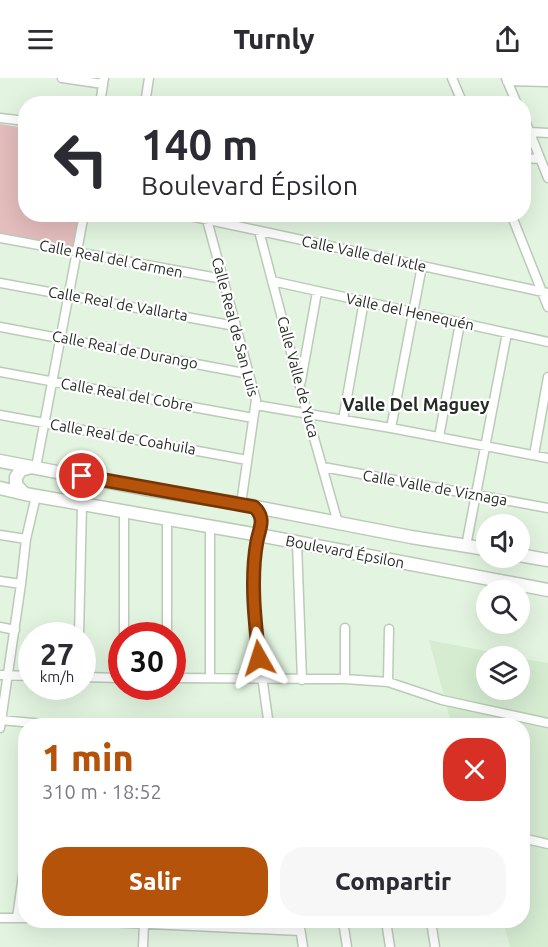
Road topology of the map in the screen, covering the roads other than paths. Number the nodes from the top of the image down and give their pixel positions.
1 (62, 78) edge
2 (149, 78) edge
3 (452, 78) edge
4 (507, 80) edge
5 (104, 81) edge
6 (548, 82) edge
7 (101, 96) edge
8 (146, 96) edge
9 (460, 96) edge
10 (514, 96) edge
11 (0, 118) edge
12 (18, 120) edge
13 (531, 132) edge
14 (548, 133) edge
15 (531, 135) edge
16 (531, 158) edge
17 (540, 159) junction
18 (548, 178) edge
19 (83, 222) edge
20 (208, 222) edge
21 (216, 222) edge
22 (514, 222) edge
23 (259, 231) junction
24 (0, 238) edge
25 (78, 252) junction
26 (422, 266) junction
27 (223, 279) junction
28 (272, 281) junction
29 (0, 283) edge
30 (317, 292) junction
31 (545, 293) edge
32 (69, 296) junction
33 (364, 301) junction
34 (548, 307) edge
35 (412, 312) junction
36 (460, 322) junction
37 (235, 326) junction
38 (0, 327) edge
39 (507, 333) junction
40 (61, 337) junction
41 (548, 342) edge
42 (0, 372) edge
43 (249, 374) junction
44 (548, 378) edge
45 (53, 381) junction
46 (300, 384) junction
47 (256, 405) junction
48 (307, 413) junction
49 (0, 415) edge
50 (253, 418) junction
51 (343, 420) junction
52 (45, 423) junction
53 (391, 428) junction
54 (439, 437) junction
55 (486, 446) junction
56 (534, 455) junction
57 (548, 458) edge
58 (247, 460) junction
59 (0, 462) edge
60 (34, 467) junction
61 (323, 467) junction
62 (0, 488) edge
63 (30, 495) junction
64 (476, 495) junction
65 (82, 504) junction
66 (241, 504) junction
67 (254, 507) junction
68 (548, 508) edge
69 (124, 512) junction
70 (167, 520) junction
71 (338, 523) junction
72 (210, 528) junction
73 (0, 535) edge
74 (259, 535) junction
75 (26, 539) junction
76 (297, 543) junction
77 (466, 546) junction
78 (476, 548) edge
79 (530, 557) edge
80 (548, 560) edge
81 (0, 581) edge
82 (21, 584) junction
83 (548, 590) edge
84 (79, 622) edge
85 (124, 622) edge
86 (167, 622) edge
87 (0, 627) edge
88 (345, 628) dead end
89 (389, 629) dead end
90 (15, 630) junction
91 (4, 675) edge
92 (186, 678) edge
93 (210, 678) junction
94 (345, 679) junction
95 (263, 680) junction
96 (302, 680) junction
97 (388, 682) junction
98 (268, 718) edge
99 (525, 718) edge
100 (530, 719) edge
101 (0, 723) edge
102 (548, 723) edge
103 (18, 724) edge
104 (530, 840) edge
105 (548, 844) edge
106 (0, 918) edge
107 (18, 918) edge
108 (144, 928) edge
109 (278, 928) edge
110 (300, 928) edge
111 (344, 928) edge
112 (387, 928) edge
113 (432, 928) edge
114 (300, 931) junction
115 (143, 947) edge
116 (303, 947) edge
117 (347, 947) edge
118 (390, 947) edge
119 (435, 947) edge

1 - 5 street
2 - 8 street
3 - 9 street
4 - 6 street
4 - 10 street
5 - 7 street
11 - 12 street
13 - 14 street
15 - 17 street
16 - 17 street
17 - 18 street
19 - 25 street
20 - 27 street, Calle Real de San Luis
21 - 23 street, Calle Valle del Ixtle
22 - 31 street
23 - 26 street, Calle Valle del Ixtle
23 - 28 street, Calle Valle de Yuca
24 - 25 street, Calle Real del Carmen
25 - 27 street, Calle Real del Carmen
25 - 32 street
26 - 31 street, Calle Valle del Ixtle
26 - 35 street
27 - 37 street, Calle Real de San Luis
28 - 30 street, Valle del Henequén
28 - 46 street, Calle Valle de Yuca
29 - 32 street, Calle Real de Vallarta
30 - 33 street, Valle del Henequén
30 - 46 street
31 - 34 street
32 - 37 street, Calle Real de Vallarta
32 - 40 street
33 - 35 street, Valle del Henequén
33 - 51 street
35 - 36 street, Valle del Henequén
35 - 53 street
36 - 39 street, Valle del Henequén
36 - 54 street
37 - 43 street, Calle Real de San Luis
38 - 40 street, Calle Real de Durango
39 - 41 street, Valle del Henequén
39 - 55 street
40 - 43 street, Calle Real de Durango
40 - 45 street
42 - 45 street, Calle Real del Cobre
43 - 47 street, Calle Real de San Luis
44 - 56 street
45 - 50 street, Calle Real del Cobre
45 - 52 street
46 - 48 street, Calle Valle de Yuca
47 - 48 street
47 - 50 street, Calle Real de San Luis
48 - 51 street
48 - 61 street, Calle Valle de Yuca
49 - 52 street, Calle Real de Coahuila
50 - 58 street, Calle Real de San Luis
51 - 53 street
52 - 58 street, Calle Real de Coahuila
52 - 60 street
53 - 54 street
54 - 55 street
55 - 56 street
55 - 64 street
56 - 57 street
58 - 66 street, Calle Real de San Luis
59 - 60 street, Boulevard Épsilon
60 - 63 street
60 - 66 street, Boulevard Épsilon
61 - 64 street, Calle Valle de Viznaga
61 - 71 street, Calle Valle de Yuca
62 - 63 street, Boulevard Épsilon
63 - 65 street, Boulevard Épsilon
63 - 75 street
64 - 68 street, Calle Valle de Viznaga
64 - 77 street
65 - 69 street, Boulevard Épsilon
65 - 84 street
66 - 67 street, Boulevard Épsilon
67 - 71 street, Boulevard Épsilon
67 - 74 street
69 - 70 street, Boulevard Épsilon
69 - 85 street
70 - 72 street, Boulevard Épsilon
70 - 86 street
71 - 77 street, Boulevard Épsilon
72 - 74 street, Boulevard Épsilon
72 - 93 street
73 - 75 street
74 - 76 street, Boulevard Épsilon
74 - 95 street
75 - 82 street
76 - 83 street, Boulevard Épsilon
76 - 96 street
77 - 78 street, Boulevard Épsilon
79 - 80 street
81 - 82 street
82 - 90 street
87 - 90 street
88 - 94 street
89 - 97 street
90 - 91 street
91 - 101 street
92 - 93 street
93 - 95 street
94 - 96 street
94 - 97 street
95 - 96 street
95 - 98 street
97 - 99 street
100 - 102 street
101 - 103 street
104 - 105 street
106 - 107 street
108 - 115 street
109 - 114 street
110 - 114 street
111 - 117 street
112 - 118 street
113 - 119 street
114 - 116 street

